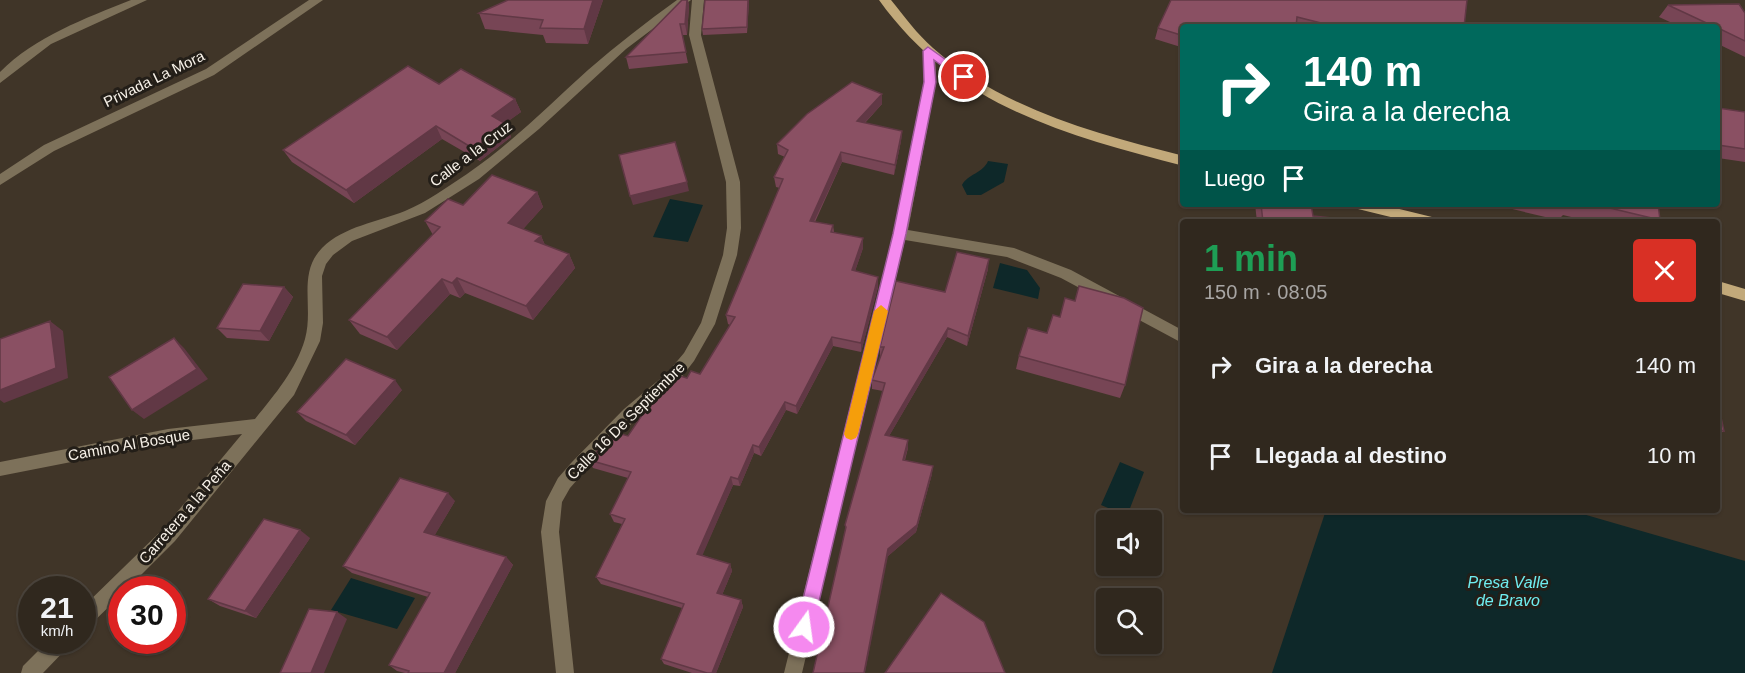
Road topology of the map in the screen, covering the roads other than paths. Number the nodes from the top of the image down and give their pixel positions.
1 (141, 0) edge
2 (317, 0) edge
3 (685, 0) edge
4 (699, 0) edge
5 (885, 0) edge
6 (928, 51) junction
7 (0, 79) edge
8 (1180, 160) edge
9 (0, 180) edge
10 (1370, 207) edge
11 (1420, 219) edge
12 (900, 234) junction
13 (1720, 288) edge
14 (1745, 295) edge
15 (1180, 336) edge
16 (260, 425) junction
17 (0, 469) edge
18 (96, 607) edge
19 (49, 654) edge
20 (30, 673) edge
21 (565, 673) edge
22 (793, 673) edge

1 - 7 street
2 - 9 street, Privada La Mora
3 - 16 street, Calle a la Cruz
4 - 21 street, Calle 16 De Septiembre
5 - 6 main road
6 - 8 main road
6 - 12 street
10 - 11 main road
12 - 15 street
12 - 22 street
13 - 14 main road
16 - 17 street, Camino Al Bosque
16 - 18 street, Carretera a la Peña
19 - 20 street

